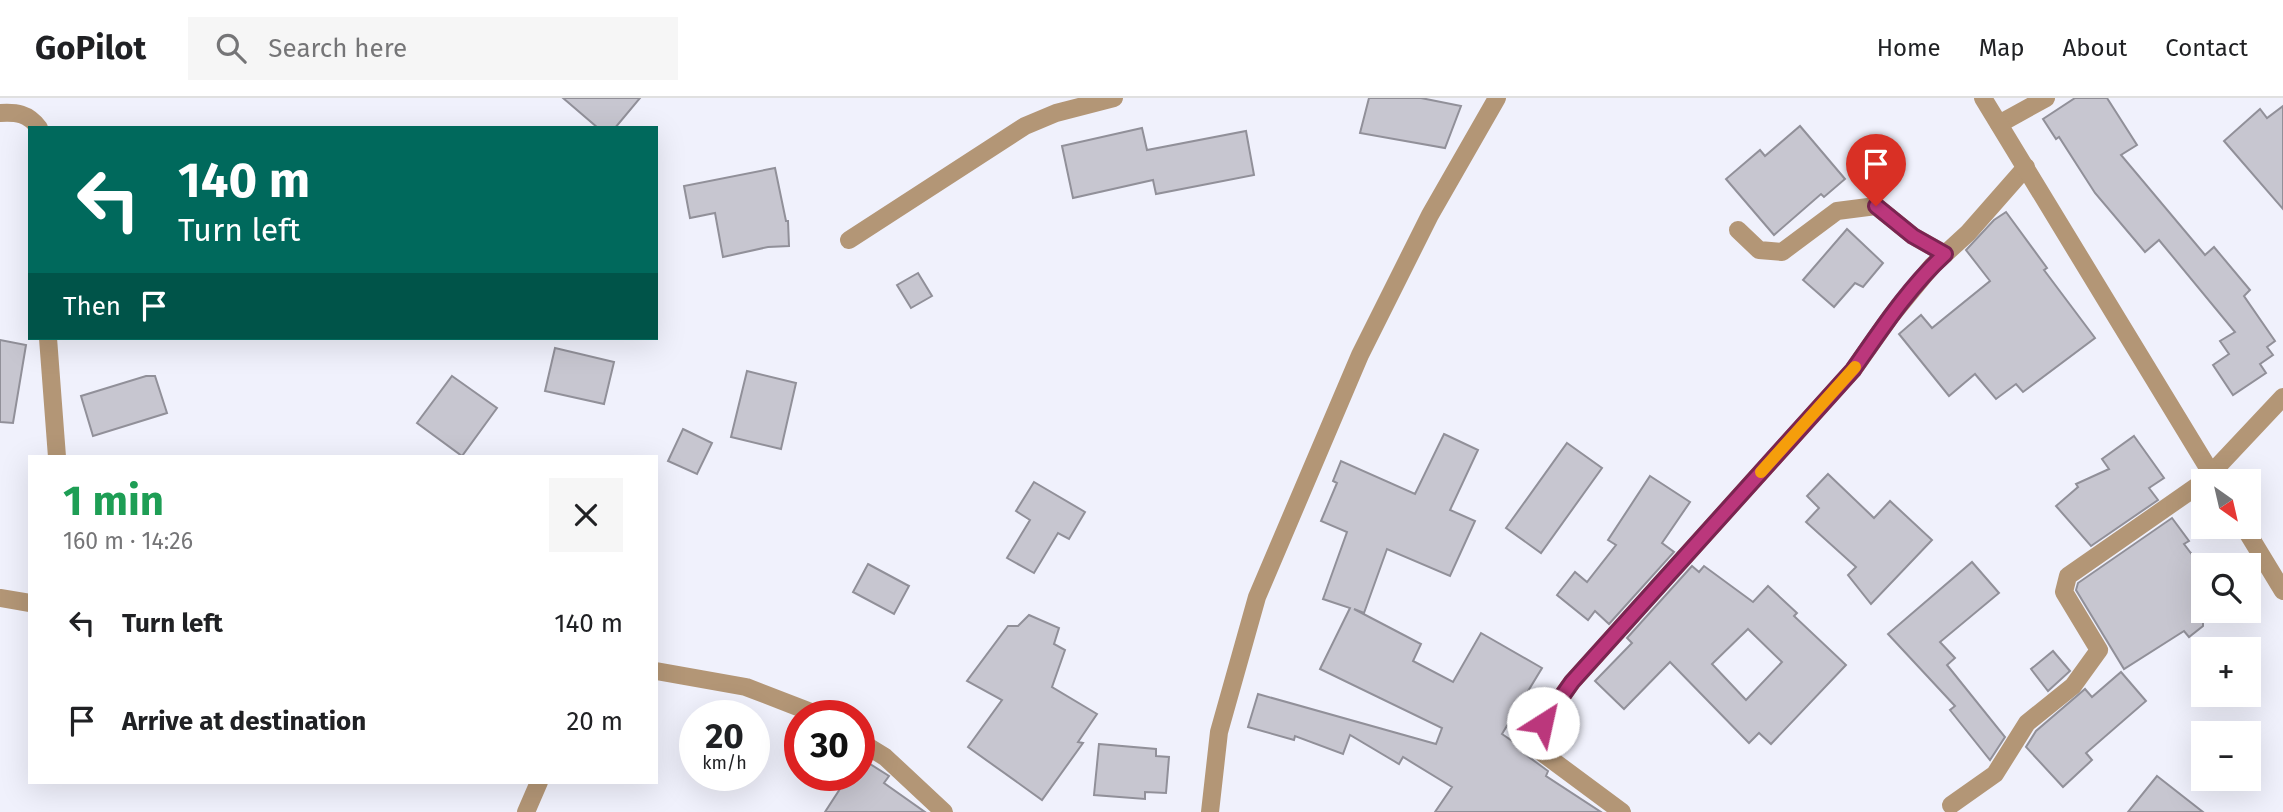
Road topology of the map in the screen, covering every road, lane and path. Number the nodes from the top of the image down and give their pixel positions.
1 (1114, 98) edge
2 (1497, 98) edge
3 (1983, 98) edge
4 (2046, 98) edge
5 (0, 113) edge
6 (1999, 124) junction
7 (38, 126) edge
8 (2026, 167) junction
9 (1738, 230) dead end
10 (849, 240) dead end
11 (1945, 254) junction
12 (48, 340) edge
13 (2283, 397) edge
14 (57, 455) edge
15 (2209, 469) edge
16 (2216, 469) edge
17 (2191, 491) edge
18 (2251, 539) edge
19 (2283, 591) edge
20 (0, 598) edge
21 (28, 603) edge
22 (658, 671) edge
23 (784, 702) edge
24 (875, 751) edge
25 (538, 784) edge
26 (1951, 805) dead end
27 (526, 812) edge
28 (944, 812) edge
29 (1210, 812) edge
30 (1622, 812) edge

1 - 10 street
2 - 29 street
3 - 6 street
4 - 6 street
5 - 7 street
6 - 8 street
8 - 11 street
8 - 15 street
9 - 11 street
11 - 30 street
12 - 14 street
13 - 16 street
17 - 26 street
18 - 19 street
20 - 21 street
22 - 23 street
24 - 28 street
25 - 27 street

